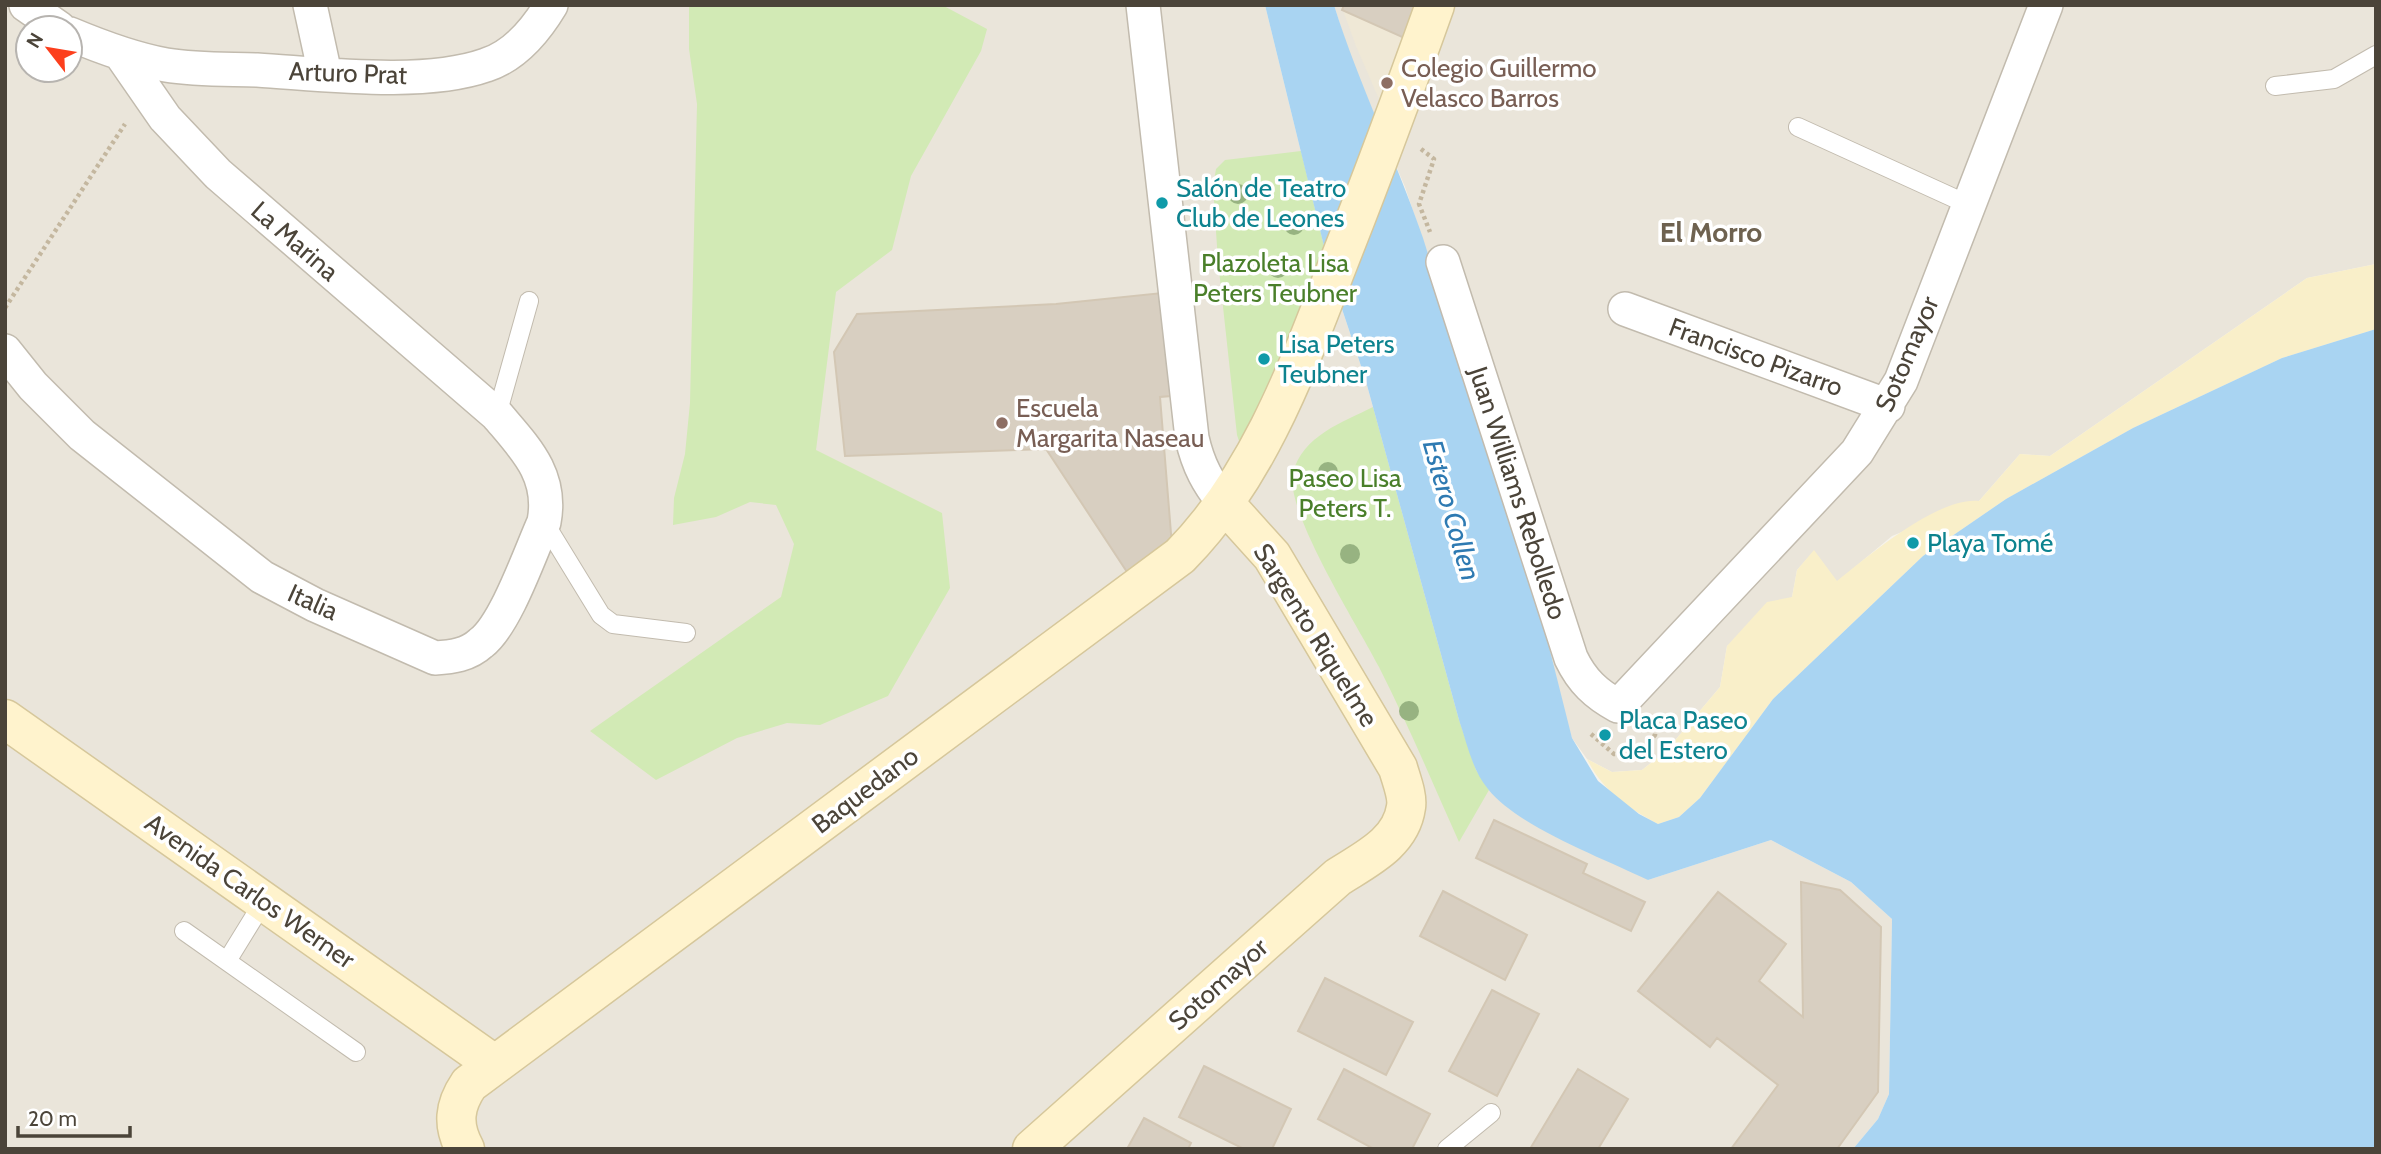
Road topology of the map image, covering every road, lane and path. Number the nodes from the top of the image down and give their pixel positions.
1 (310, 5) edge
2 (551, 5) edge
3 (1143, 5) edge
4 (1435, 5) edge
5 (2046, 5) edge
6 (84, 39) edge
7 (120, 53) junction
8 (2376, 55) edge
9 (325, 74) junction
10 (2275, 86) dead end
11 (145, 93) junction
12 (1798, 127) dead end
13 (1392, 128) junction
14 (1967, 204) junction
15 (1443, 262) joint
16 (529, 301) dead end
17 (5, 308) edge
18 (1625, 309) dead end
19 (5, 351) edge
20 (1888, 406) junction
21 (497, 415) junction
22 (526, 449) joint
23 (1226, 505) junction
24 (544, 522) junction
25 (686, 633) dead end
26 (1618, 706) joint
27 (5, 719) edge
28 (1402, 819) joint
29 (264, 901) junction
30 (184, 931) dead end
31 (227, 961) junction
32 (356, 1052) dead end
33 (494, 1064) junction
34 (1491, 1113) dead end
35 (1036, 1147) edge
36 (465, 1149) edge
37 (1447, 1149) edge

1 - 9 street
2 - 9 street, Arturo Prat
3 - 23 street, Sargento Riquelme
4 - 13 main road, Baquedano
5 - 14 street, Sotomayor
6 - 7 street
7 - 9 street, Arturo Prat
7 - 11 street, La Marina
8 - 10 lane
11 - 17 path
11 - 21 street, La Marina
12 - 14 lane
13 - 15 path
13 - 23 main road, Baquedano
14 - 20 street, Sotomayor
15 - 26 street, Juan Williams Rebolledo
16 - 21 lane
18 - 20 street, Francisco Pizarro
19 - 24 street, Italia
20 - 26 street, Sotomayor
21 - 22 street, La Marina
22 - 24 street, Italia
23 - 28 main road, Sargento Riquelme
23 - 33 main road, Baquedano
24 - 25 lane
27 - 29 main road, Avenida Carlos Werner
28 - 35 main road, Sotomayor
29 - 31 lane
29 - 33 main road, Avenida Carlos Werner
30 - 31 lane
31 - 32 lane
33 - 36 main road, Baquedano
34 - 37 lane

